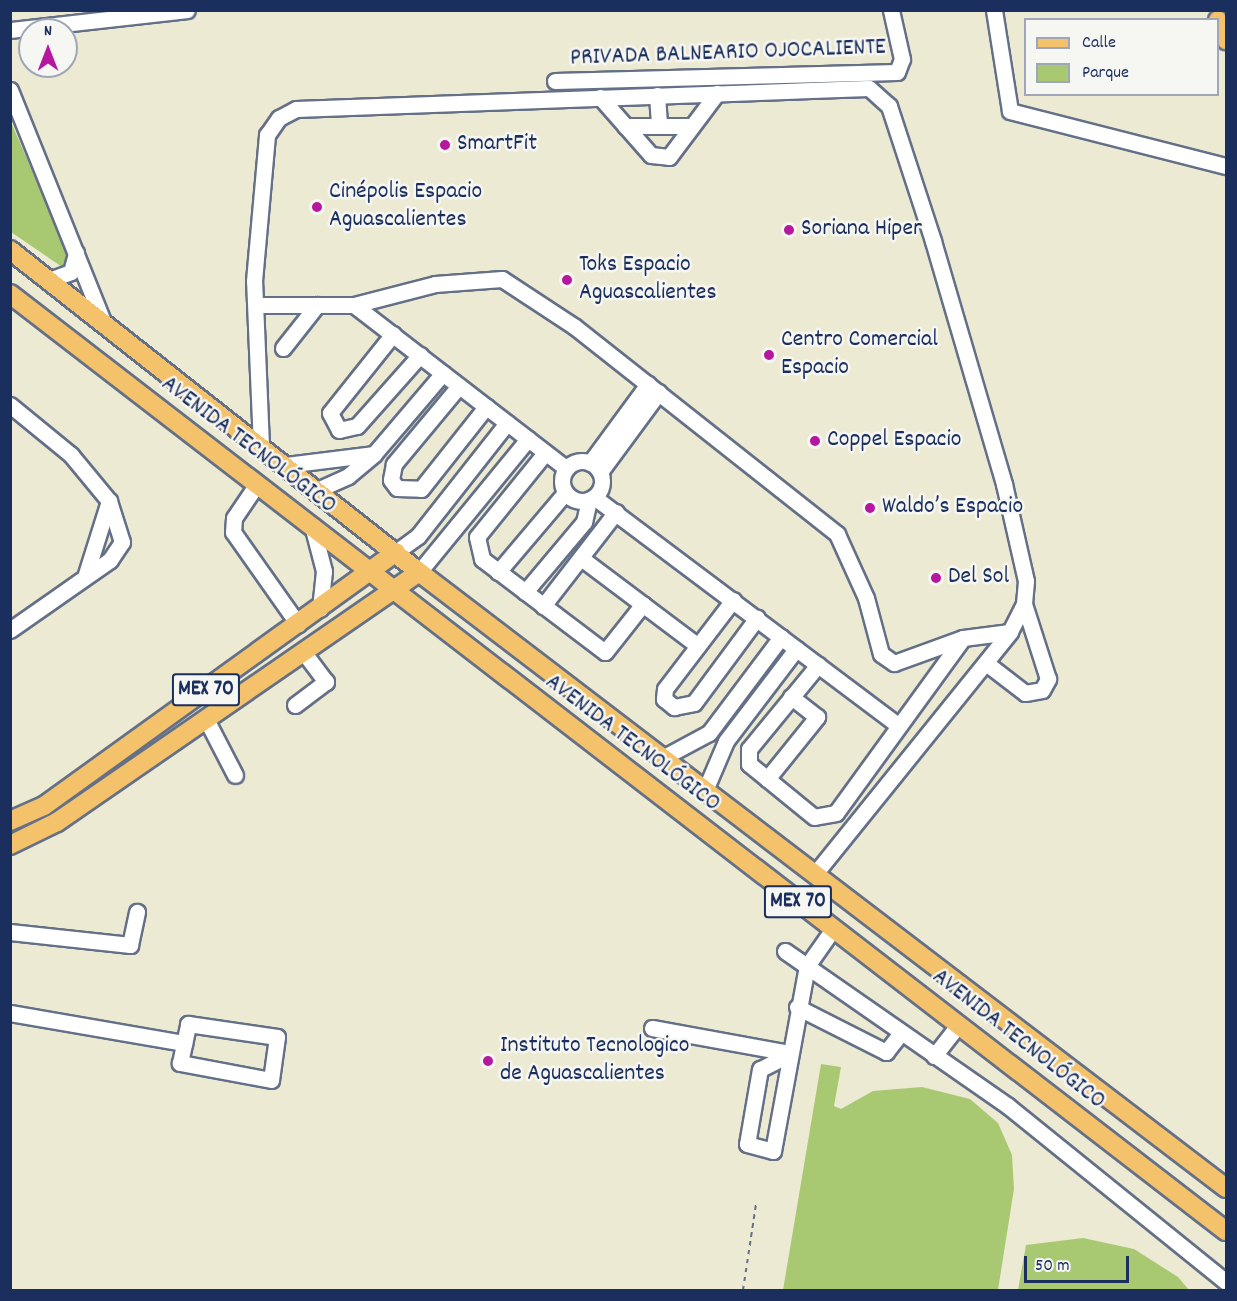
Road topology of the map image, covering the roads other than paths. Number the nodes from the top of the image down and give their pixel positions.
1 (187, 10) edge
2 (891, 10) edge
3 (994, 10) edge
4 (1219, 24) edge
5 (10, 30) edge
6 (1227, 40) edge
7 (555, 81) dead end
8 (10, 90) edge
9 (717, 93) junction
10 (657, 95) junction
11 (600, 98) junction
12 (625, 126) junction
13 (659, 126) junction
14 (692, 126) junction
15 (1227, 166) edge
16 (10, 250) edge
17 (76, 253) junction
18 (50, 280) junction
19 (10, 294) edge
20 (256, 305) junction
21 (317, 305) junction
22 (354, 305) junction
23 (103, 321) junction
24 (393, 334) junction
25 (283, 348) dead end
26 (420, 355) junction
27 (443, 373) junction
28 (459, 386) junction
29 (653, 388) junction
30 (10, 405) edge
31 (486, 407) junction
32 (507, 423) junction
33 (528, 439) junction
34 (261, 446) junction
35 (545, 453) junction
36 (374, 454) junction
37 (286, 465) junction
38 (566, 468) junction
39 (595, 468) junction
40 (257, 483) junction
41 (317, 490) junction
42 (565, 493) junction
43 (591, 499) junction
44 (110, 501) junction
45 (439, 509) junction
46 (616, 512) junction
47 (457, 524) junction
48 (312, 525) junction
49 (396, 552) junction
50 (581, 558) junction
51 (371, 572) junction
52 (419, 572) junction
53 (498, 572) junction
54 (86, 574) junction
55 (392, 590) junction
56 (525, 592) junction
57 (733, 600) junction
58 (643, 604) junction
59 (1024, 604) junction
60 (543, 606) junction
61 (320, 609) junction
62 (757, 618) junction
63 (298, 624) junction
64 (10, 630) edge
65 (1010, 632) junction
66 (781, 637) junction
67 (963, 638) junction
68 (698, 646) junction
69 (796, 649) junction
70 (304, 654) junction
71 (986, 663) junction
72 (818, 665) junction
73 (791, 697) junction
74 (295, 705) dead end
75 (206, 719) junction
76 (899, 726) junction
77 (664, 757) junction
78 (235, 775) dead end
79 (767, 779) junction
80 (705, 788) junction
81 (10, 821) edge
82 (10, 845) edge
83 (816, 872) junction
84 (137, 912) dead end
85 (833, 928) junction
86 (10, 932) edge
87 (785, 951) dead end
88 (807, 966) junction
89 (797, 1007) junction
90 (10, 1013) edge
91 (958, 1025) junction
92 (652, 1028) dead end
93 (901, 1033) junction
94 (184, 1043) junction
95 (788, 1054) junction
96 (934, 1056) junction
97 (1227, 1188) edge
98 (1227, 1231) edge
99 (1227, 1282) edge

1 - 5 street
2 - 7 street, PRIVADA BALNEARIO OJOCALIENTE
3 - 15 street
4 - 6 main road
8 - 17 street, AVENIDA TECNOLÓGICO
9 - 10 street
9 - 14 street
9 - 59 street
10 - 11 street
10 - 13 street
11 - 12 street
11 - 20 street
12 - 13 street
12 - 14 street
13 - 14 street
16 - 18 main road, AVENIDA TECNOLÓGICO / MEX 70
17 - 18 street
17 - 23 street, AVENIDA TECNOLÓGICO
18 - 23 main road, AVENIDA TECNOLÓGICO / MEX 70
19 - 40 main road, AVENIDA TECNOLÓGICO / MEX 70
20 - 21 street
20 - 34 street
21 - 22 street
21 - 25 street
22 - 24 street
22 - 29 street
23 - 34 main road, AVENIDA TECNOLÓGICO / MEX 70
24 - 26 street
24 - 26 street
26 - 27 street
27 - 28 street
27 - 36 street
28 - 31 street
28 - 31 street
29 - 39 street
29 - 67 street
30 - 44 street
31 - 32 street
32 - 33 street
32 - 45 street
33 - 35 street
33 - 47 street
34 - 37 main road, AVENIDA TECNOLÓGICO / MEX 70
35 - 38 street
35 - 53 street
36 - 37 street
36 - 41 street
37 - 41 main road, AVENIDA TECNOLÓGICO / MEX 70
38 - 39 street
38 - 42 street
39 - 43 street
40 - 48 main road, AVENIDA TECNOLÓGICO / MEX 70
40 - 63 street
41 - 49 main road, AVENIDA TECNOLÓGICO / MEX 70
42 - 43 street
42 - 53 street
43 - 46 street
43 - 56 street
44 - 54 street
44 - 54 street
45 - 47 street
45 - 49 street
46 - 50 street
46 - 57 street
47 - 52 street
48 - 51 main road, AVENIDA TECNOLÓGICO / MEX 70
48 - 61 street
49 - 51 main road, MEX 70
49 - 52 main road, AVENIDA TECNOLÓGICO / MEX 70
50 - 58 street
50 - 60 street
51 - 55 main road, AVENIDA TECNOLÓGICO / MEX 70
51 - 61 main road, MEX 70
52 - 55 main road, MEX 70
52 - 77 main road, AVENIDA TECNOLÓGICO / MEX 70
53 - 56 street
54 - 64 street
55 - 70 main road, MEX 70
55 - 85 main road, AVENIDA TECNOLÓGICO / MEX 70
56 - 60 street
57 - 62 street
57 - 68 street
58 - 60 street
58 - 68 street
59 - 65 street
59 - 71 street
61 - 63 main road, MEX 70
62 - 66 street
62 - 68 street
63 - 81 main road, MEX 70
65 - 67 street
65 - 71 street
66 - 69 street
66 - 77 street
67 - 76 street
69 - 72 street
69 - 80 street
70 - 74 street
70 - 75 main road, MEX 70
71 - 83 street
72 - 73 street
72 - 76 street
73 - 79 street
73 - 79 street
75 - 78 street
75 - 82 main road, MEX 70
76 - 79 street
77 - 80 main road, AVENIDA TECNOLÓGICO / MEX 70
80 - 83 main road, AVENIDA TECNOLÓGICO / MEX 70
83 - 97 main road, AVENIDA TECNOLÓGICO / MEX 70
84 - 86 street
85 - 88 street
85 - 91 main road, AVENIDA TECNOLÓGICO / MEX 70
87 - 88 street
88 - 89 street
88 - 93 street
89 - 93 street
89 - 95 street
90 - 94 street
91 - 96 street
91 - 98 main road, AVENIDA TECNOLÓGICO / MEX 70
92 - 95 street
93 - 96 street
94 - 94 street
95 - 95 street
96 - 99 street

